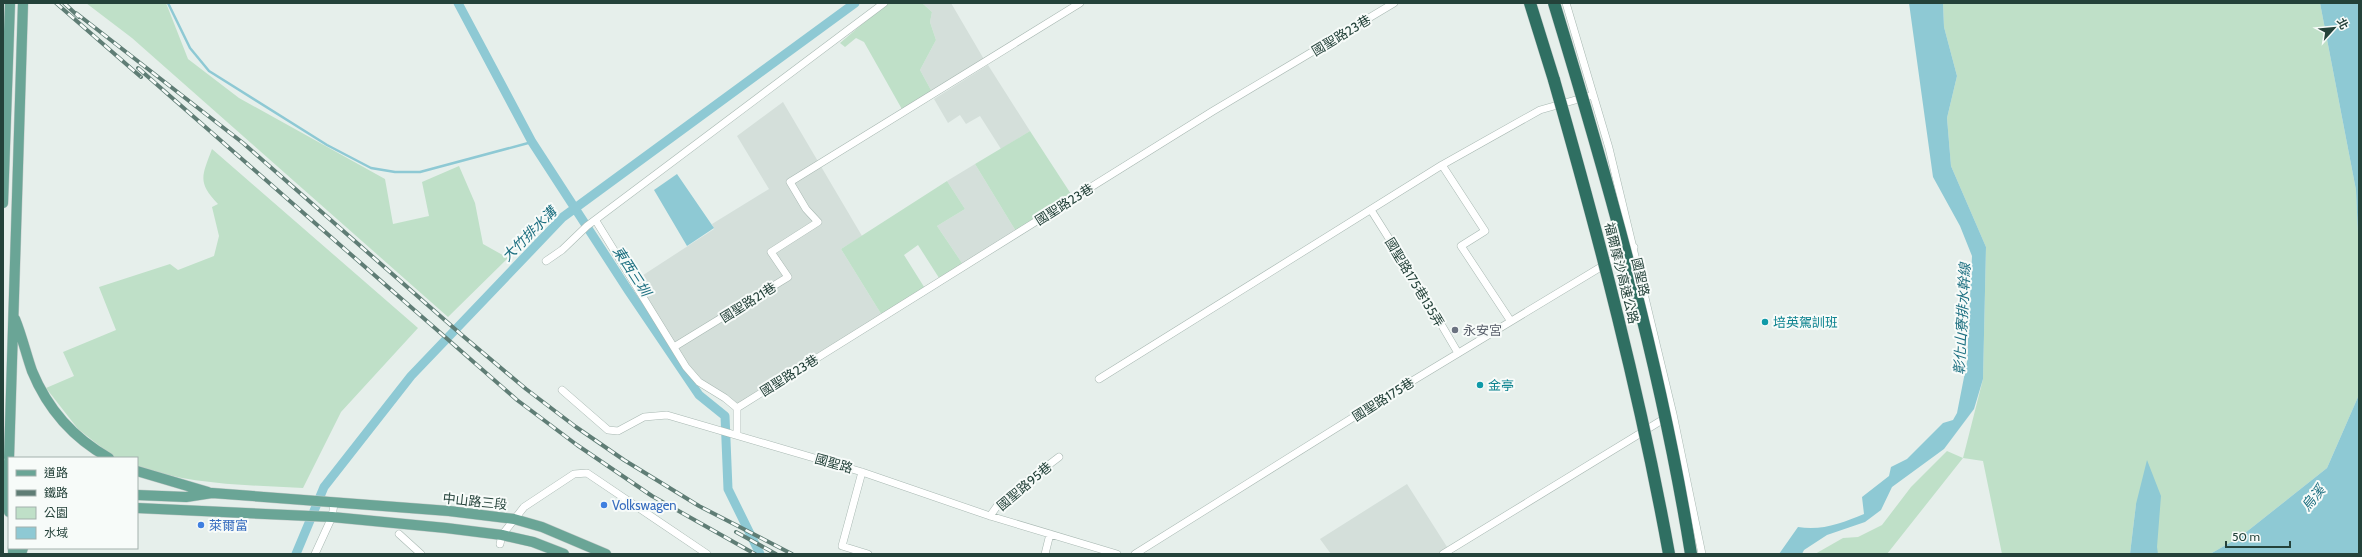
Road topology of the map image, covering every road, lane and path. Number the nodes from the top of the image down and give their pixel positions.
1 (10, 3) edge
2 (23, 3) edge
3 (884, 3) edge
4 (1080, 3) edge
5 (1394, 3) edge
6 (1530, 3) edge
7 (1554, 3) edge
8 (1566, 3) edge
9 (1593, 95) junction
10 (1442, 165) junction
11 (3, 203) edge
12 (1371, 210) junction
13 (596, 221) junction
14 (1634, 247) junction
15 (546, 261) dead end
16 (13, 315) junction
17 (1510, 320) junction
18 (674, 347) junction
19 (1458, 354) junction
20 (1099, 379) dead end
21 (562, 390) dead end
22 (737, 408) junction
23 (1672, 414) junction
24 (737, 435) junction
25 (9, 457) edge
26 (109, 457) edge
27 (1060, 457) dead end
28 (138, 471) edge
29 (862, 472) junction
30 (8, 474) edge
31 (7, 488) edge
32 (212, 493) junction
33 (138, 495) edge
34 (332, 504) junction
35 (7, 506) edge
36 (138, 508) edge
37 (990, 516) junction
38 (331, 518) junction
39 (514, 519) junction
40 (398, 534) dead end
41 (1050, 534) junction
42 (501, 539) junction
43 (315, 554) edge
44 (421, 554) edge
45 (564, 554) edge
46 (606, 554) edge
47 (707, 554) edge
48 (868, 554) edge
49 (1045, 554) edge
50 (1118, 554) edge
51 (1136, 554) edge
52 (1443, 554) edge
53 (1669, 554) edge
54 (1692, 554) edge
55 (1702, 554) edge

1 - 11 main road
2 - 16 main road
3 - 13 street
4 - 18 street, 國聖路21巷
5 - 22 street, 國聖路23巷
6 - 53 highway, 福爾摩沙高速公路, bridge
7 - 54 highway, 福爾摩沙高速公路, bridge
8 - 9 street, 國聖路
9 - 10 street
9 - 14 street, 國聖路
10 - 12 street
10 - 17 street
12 - 19 street, 國聖路175巷135弄
12 - 20 street
13 - 15 street
13 - 18 street
14 - 17 street, 國聖路175巷
14 - 23 street, 國聖路
16 - 25 main road
16 - 26 main road
17 - 19 street, 國聖路175巷
18 - 22 street
19 - 51 street, 國聖路175巷
21 - 24 street, 國聖路
22 - 24 street
23 - 52 street
23 - 55 street, 國聖路
24 - 29 street, 國聖路
27 - 37 street, 國聖路95巷
28 - 32 main road
29 - 37 street, 國聖路
29 - 48 street
30 - 31 main road
31 - 35 main road
32 - 33 main road
32 - 34 main road, 中山路三段
34 - 38 street
34 - 39 main road, 中山路三段
36 - 38 main road
37 - 41 street, 國聖路
38 - 42 main road
38 - 43 street
39 - 42 street
39 - 46 main road, 中山路三段
39 - 47 street
40 - 44 street
41 - 49 street
41 - 50 street, 國聖路
42 - 45 main road

